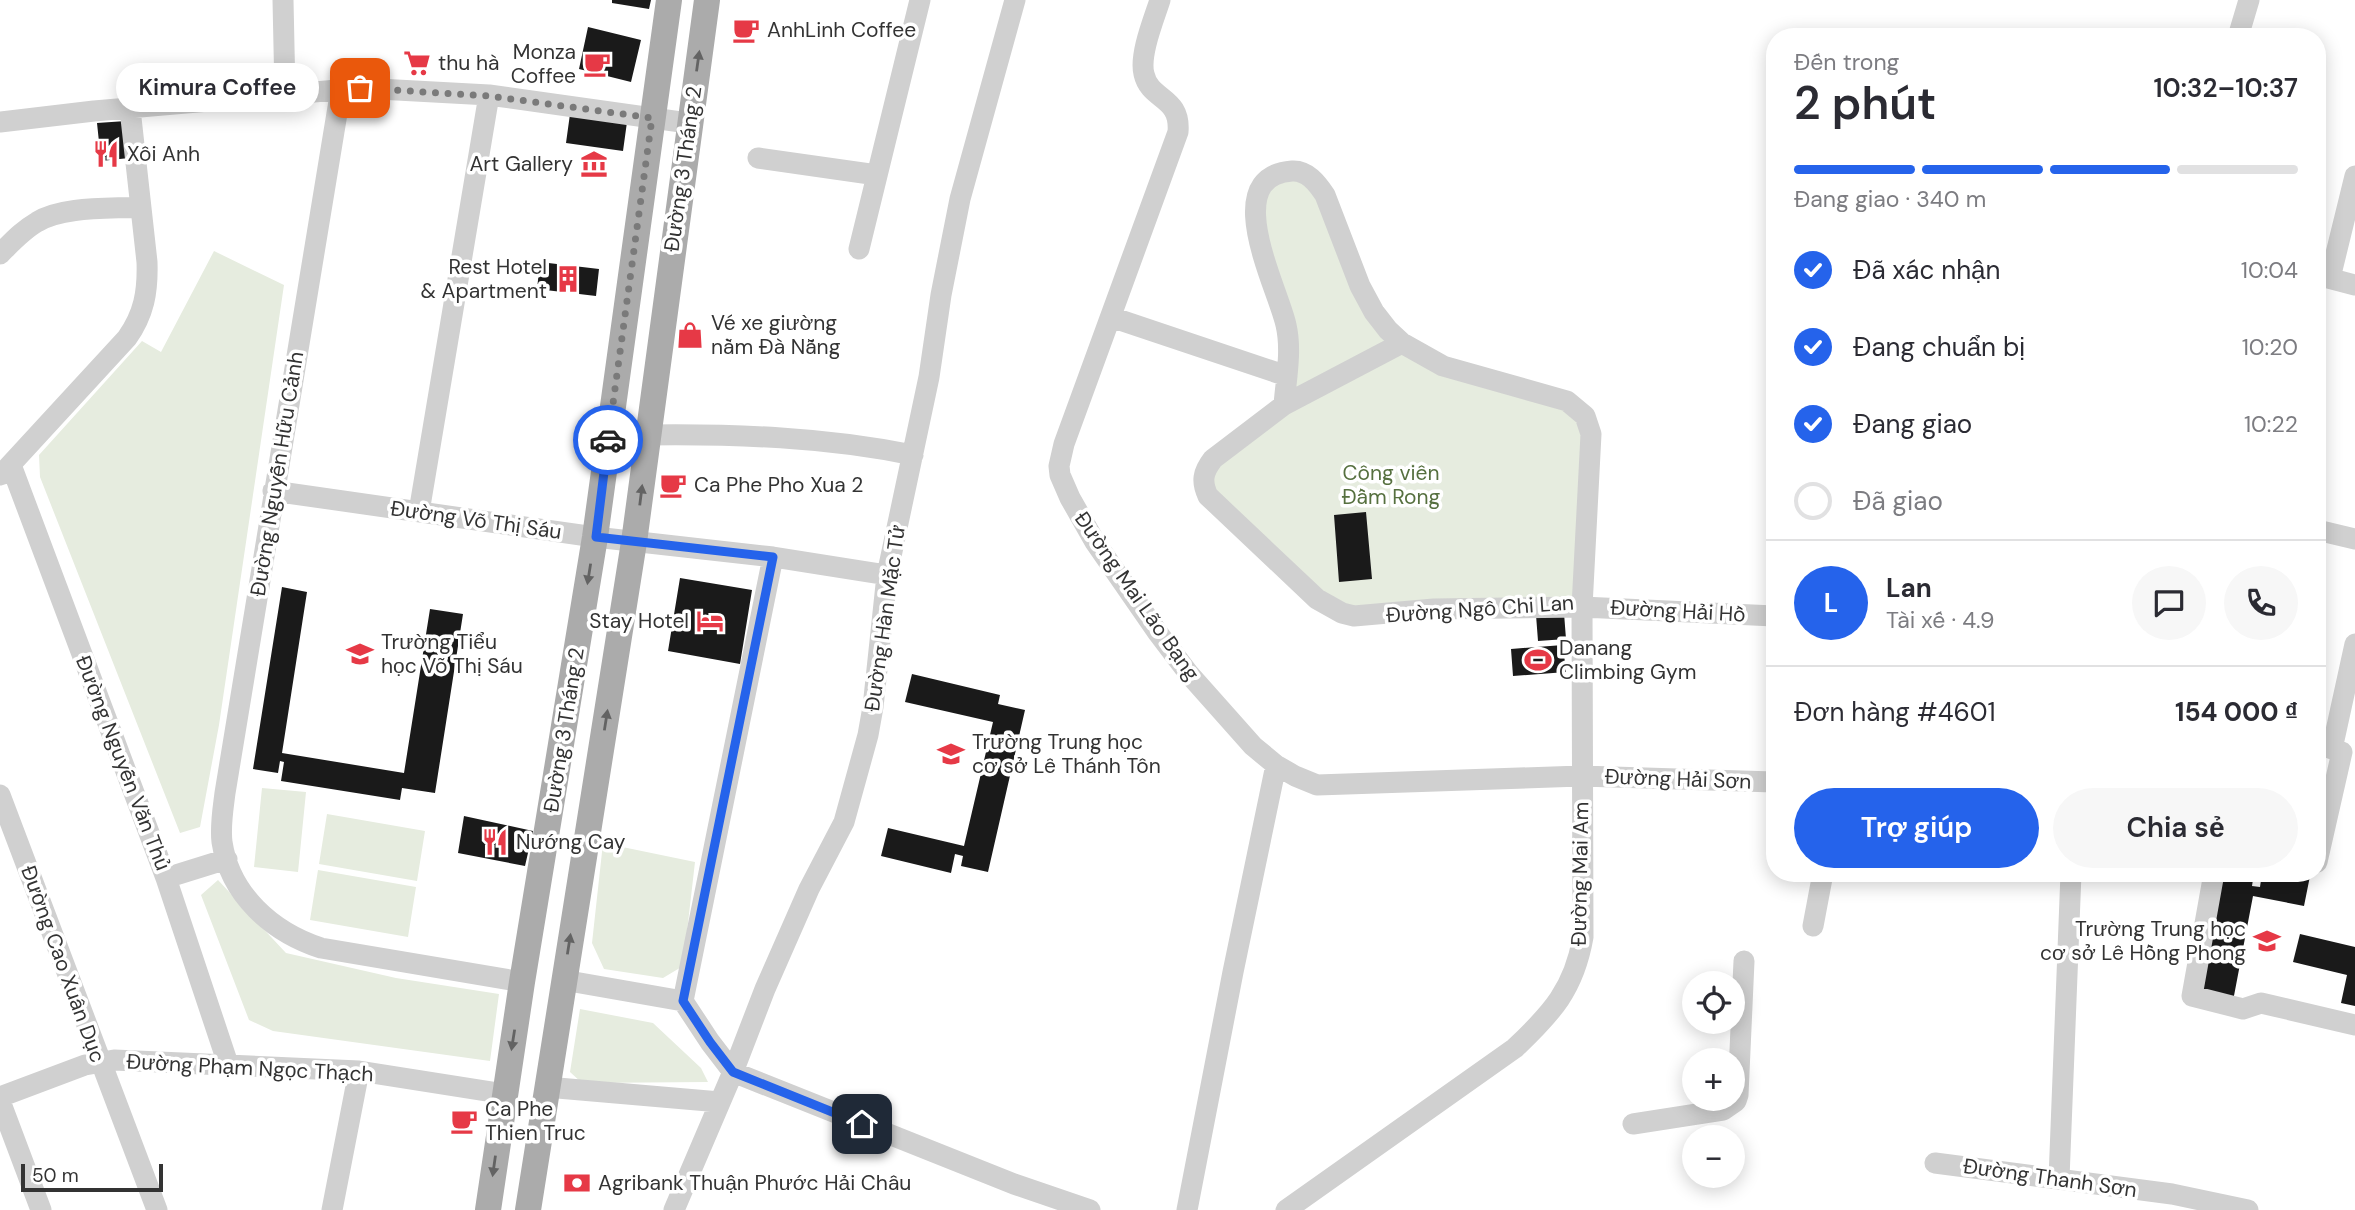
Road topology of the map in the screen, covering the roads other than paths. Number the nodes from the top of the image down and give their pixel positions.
1 (283, 0) edge
2 (669, 0) edge
3 (706, 0) edge
4 (920, 0) edge
5 (1015, 0) edge
6 (1160, 0) edge
7 (2249, 0) edge
8 (2241, 28) edge
9 (341, 89) junction
10 (285, 93) junction
11 (489, 96) junction
12 (130, 109) junction
13 (652, 118) junction
14 (0, 122) edge
15 (688, 123) junction
16 (758, 158) dead end
17 (877, 175) junction
18 (2355, 176) edge
19 (140, 207) junction
20 (859, 249) dead end
21 (0, 254) edge
22 (2326, 268) edge
23 (2326, 278) edge
24 (2355, 285) edge
25 (1111, 317) junction
26 (1402, 343) junction
27 (1287, 376) junction
28 (1284, 405) junction
29 (648, 435) junction
30 (913, 454) junction
31 (5, 470) edge
32 (274, 491) junction
33 (419, 513) junction
34 (2326, 532) edge
35 (596, 537) junction
36 (2355, 539) edge
37 (634, 542) junction
38 (773, 557) junction
39 (887, 575) junction
40 (1582, 607) junction
41 (1766, 616) edge
42 (2355, 644) edge
43 (2336, 750) edge
44 (1276, 765) junction
45 (1581, 776) junction
46 (1766, 782) edge
47 (0, 795) edge
48 (2326, 809) edge
49 (227, 859) junction
50 (166, 878) junction
51 (1821, 882) edge
52 (2071, 882) edge
53 (2212, 882) edge
54 (1813, 926) dead end
55 (1744, 961) dead end
56 (563, 980) junction
57 (520, 994) junction
58 (683, 1001) junction
59 (2355, 1025) edge
60 (99, 1061) junction
61 (228, 1064) junction
62 (359, 1071) junction
63 (733, 1072) junction
64 (507, 1084) junction
65 (546, 1084) junction
66 (0, 1099) edge
67 (720, 1102) junction
68 (1633, 1124) dead end
69 (1935, 1163) dead end
70 (2059, 1179) junction
71 (2144, 1200) edge
72 (41, 1210) edge
73 (157, 1210) edge
74 (332, 1210) edge
75 (488, 1210) edge
76 (528, 1210) edge
77 (674, 1210) edge
78 (1090, 1210) edge
79 (1187, 1210) edge
80 (1286, 1210) edge
81 (2248, 1210) edge

1 - 10 street
2 - 13 main road, Đường 3 Tháng 2
15 -> 3 main road, Đường 3 Tháng 2
4 - 17 street
5 - 30 street, Đường Hàn Mặc Tử
6 - 25 street, Đường Mai Lão Bạng
7 - 8 street
9 - 10 street
9 - 11 street
9 - 32 street, Đường Nguyễn Hữu Cảnh
10 - 12 street
11 - 13 street
11 - 33 street
12 - 14 street
12 - 19 street
13 - 15 street
13 - 35 main road, Đường 3 Tháng 2
15 - 29 main road, Đường 3 Tháng 2
16 - 17 street
17 - 20 street
18 - 22 street
19 - 21 street
19 - 31 street
23 - 24 street
25 - 27 street
25 - 44 street, Đường Mai Lão Bạng
26 - 27 street, Đường Ngô Chi Lan
26 - 28 street, Đường Ngô Chi Lan
26 - 40 street, Đường Ngô Chi Lan
27 - 28 street, Đường Ngô Chi Lan
28 - 40 street, Đường Ngô Chi Lan
29 - 30 street
37 -> 29 main road, Đường 3 Tháng 2
30 - 39 street, Đường Hàn Mặc Tử
31 - 50 street, Đường Nguyễn Văn Thủ
32 - 33 street, Đường Võ Thị Sáu
32 - 49 street, Đường Nguyễn Hữu Cảnh
33 - 35 street, Đường Võ Thị Sáu
34 - 36 street
35 - 37 street, Đường Võ Thị Sáu
35 -> 57 main road, Đường 3 Tháng 2
37 - 38 street, Đường Võ Thị Sáu
56 -> 37 main road, Đường 3 Tháng 2
38 - 39 street, Đường Võ Thị Sáu
38 - 58 street
39 - 63 street, Đường Hàn Mặc Tử
40 - 41 street, Đường Hải Hồ
40 - 45 street, Đường Mai Am
42 - 43 street
43 - 48 street
44 - 45 street, Đường Mai Lão Bạng
44 - 79 street
45 - 46 street, Đường Hải Sơn
45 - 80 street, Đường Mai Am
47 - 60 street, Đường Cao Xuân Dục
49 - 50 street
49 - 57 street, Đường Nguyễn Hữu Cảnh
50 - 61 street, Đường Nguyễn Văn Thủ
51 - 54 street
52 - 70 street
53 - 59 street
55 - 68 street
56 - 58 street
56 - 65 main road, Đường 3 Tháng 2
57 -> 64 main road, Đường 3 Tháng 2
58 - 63 street
60 - 61 street, Đường Phạm Ngọc Thạch
60 - 66 street, Đường Phạm Ngọc Thạch
60 - 73 street, Đường Cao Xuân Dục
61 - 62 street, Đường Phạm Ngọc Thạch
62 - 64 street, Đường Phạm Ngọc Thạch
62 - 74 street
63 - 67 street, Đường Hàn Mặc Tử
63 - 78 street
64 -> 75 main road, Đường 3 Tháng 2
65 - 67 street
65 - 76 main road, Đường 3 Tháng 2
66 - 72 street
67 - 77 street, Đường Hàn Mặc Tử
69 - 70 street, Đường Thanh Sơn
70 - 71 street, Đường Thanh Sơn
71 - 81 street, Đường Thanh Sơn

